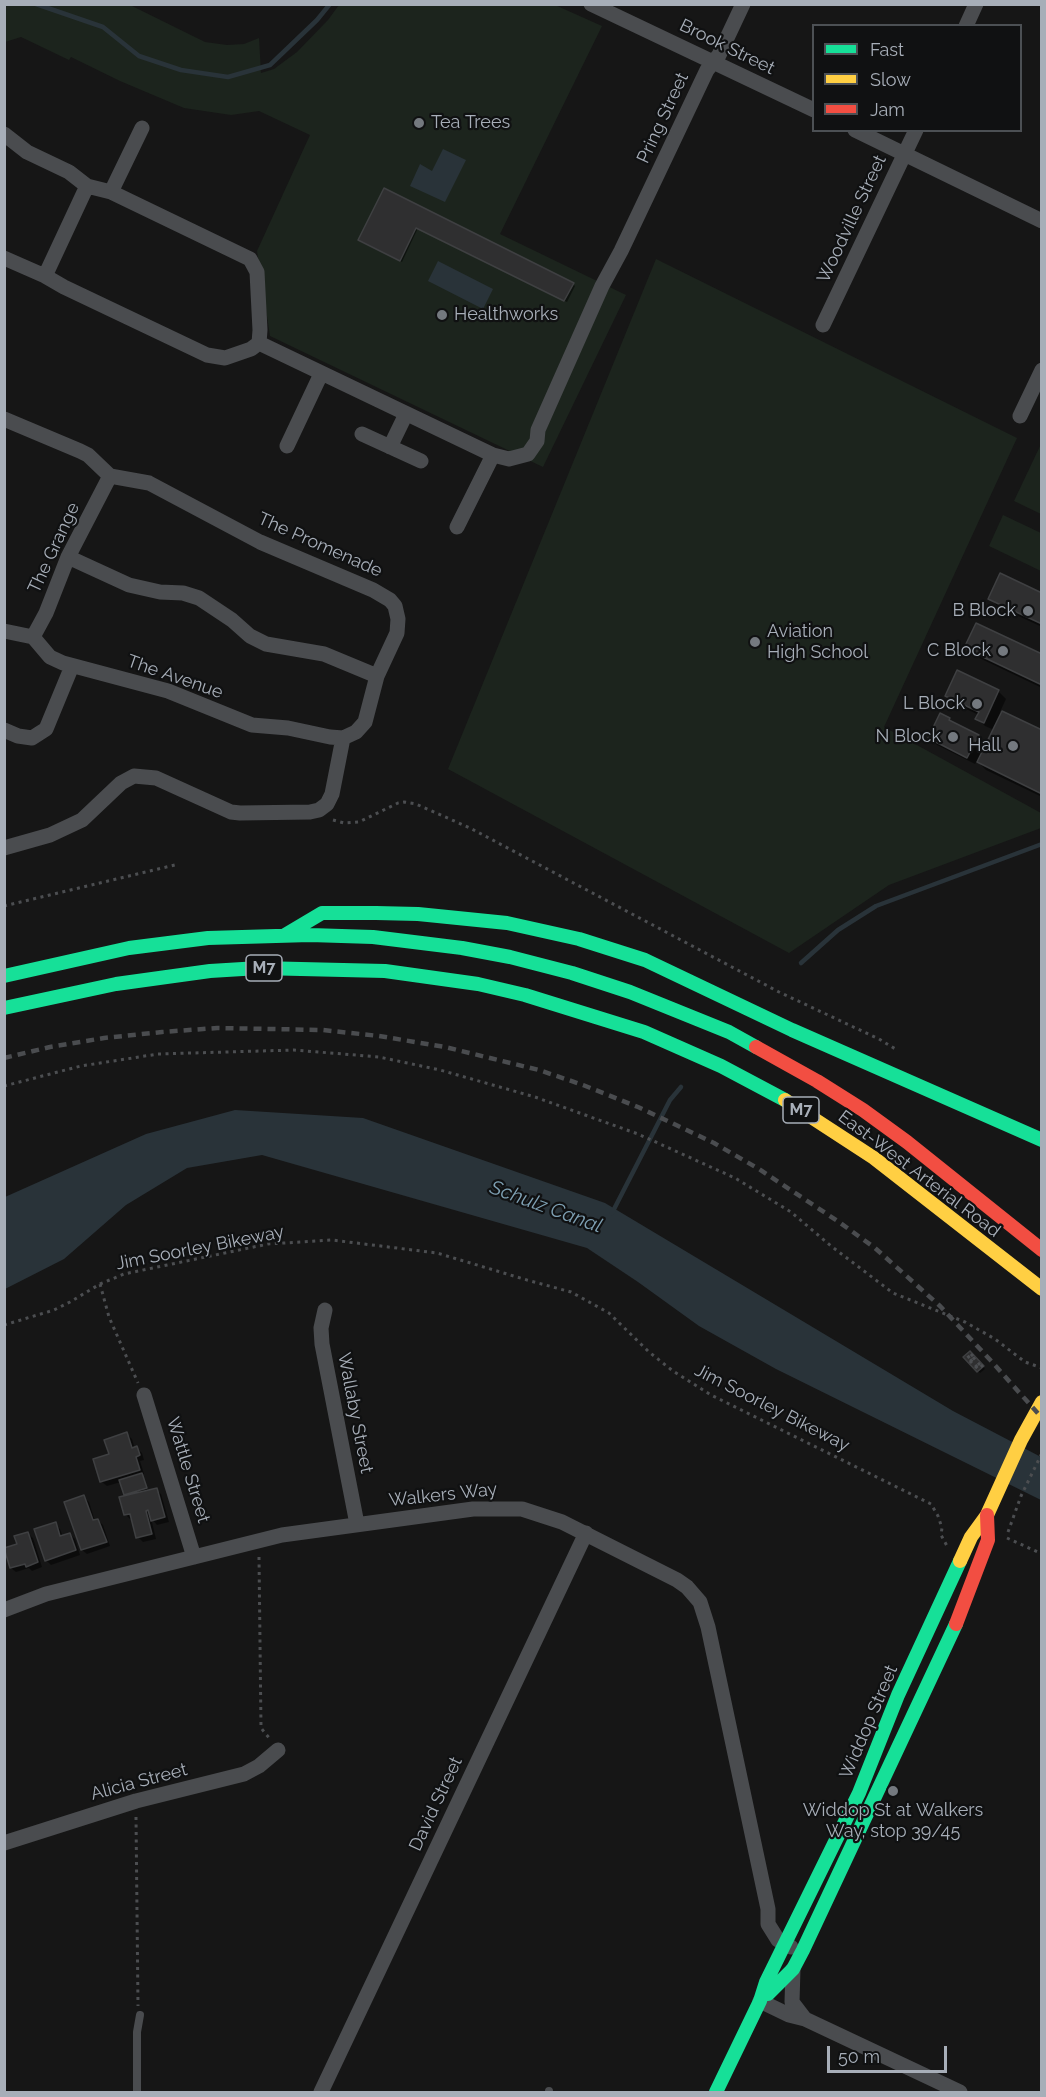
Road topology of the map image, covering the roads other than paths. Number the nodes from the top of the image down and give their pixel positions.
1 (591, 4) edge
2 (743, 4) edge
3 (976, 4) edge
4 (967, 24) edge
5 (713, 62) junction
6 (812, 111) edge
7 (142, 128) dead end
8 (859, 132) edge
9 (915, 132) edge
10 (4, 134) edge
11 (904, 154) junction
12 (87, 186) junction
13 (111, 192) junction
14 (1041, 221) edge
15 (4, 258) edge
16 (45, 276) junction
17 (823, 325) dead end
18 (259, 343) junction
19 (1041, 370) edge
20 (321, 374) junction
21 (406, 414) junction
22 (1020, 416) dead end
23 (4, 419) edge
24 (362, 434) dead end
25 (287, 446) dead end
26 (390, 447) junction
27 (493, 455) junction
28 (421, 461) dead end
29 (110, 476) junction
30 (457, 527) dead end
31 (68, 557) junction
32 (4, 631) edge
33 (33, 637) junction
34 (72, 666) junction
35 (376, 676) junction
36 (4, 730) edge
37 (343, 738) junction
38 (4, 848) edge
39 (283, 936) junction
40 (4, 976) edge
41 (4, 1008) edge
42 (1041, 1140) edge
43 (949, 1176) junction
44 (993, 1193) dead end
45 (1041, 1250) edge
46 (1041, 1289) edge
47 (325, 1310) dead end
48 (144, 1395) road end
49 (1041, 1402) edge
50 (987, 1515) junction
51 (357, 1524) junction
52 (586, 1533) junction
53 (194, 1557) junction
54 (4, 1610) edge
55 (278, 1750) road end
56 (4, 1843) edge
57 (768, 1909) junction
58 (795, 1925) junction
59 (785, 1945) junction
60 (803, 1950) junction
61 (793, 1969) junction
62 (760, 2001) junction
63 (140, 2015) road end
64 (805, 2019) junction
65 (137, 2092) edge
66 (321, 2092) edge
67 (716, 2092) edge
68 (960, 2092) edge

1 - 5 street, Brook Street
2 - 5 street, Pring Street
3 - 4 street
5 - 6 street, Brook Street
5 - 27 street, Pring Street
7 - 13 street
8 - 11 street
9 - 11 street, Woodville Street
10 - 12 street
11 - 14 street
11 - 17 street, Woodville Street
12 - 13 street
12 - 16 street
13 - 18 street
15 - 16 street
16 - 18 street
18 - 20 street
19 - 22 street
20 - 21 street
20 - 25 street
21 - 26 street
21 - 27 street
23 - 29 street
24 - 26 street
26 - 28 street
27 - 30 street
29 - 31 street, The Grange
29 - 35 street, The Promenade
31 - 33 street, The Grange
31 - 35 street
32 - 33 street
33 - 34 street, The Avenue
34 - 36 street
34 - 37 street, The Avenue
35 - 37 street, The Promenade
37 - 38 street
39 - 40 main road, East-West Arterial Road / M7
39 - 42 main road
39 - 43 main road, East-West Arterial Road / M7
41 - 46 main road, East-West Arterial Road / M7
43 - 44 main road
43 - 45 main road, M7
47 - 51 street, Wallaby Street
48 - 53 street, Wattle Street
49 - 50 main road, Widdop Street
50 - 58 main road, Widdop Street
50 - 60 main road, Widdop Street
51 - 52 street, Walkers Way
51 - 53 street, Walkers Way
52 - 57 street, Walkers Way
52 - 66 street, David Street
53 - 54 street, Walkers Way
55 - 56 street, Alicia Street
57 - 58 street
57 - 59 street, Walkers Way
58 - 59 main road, Widdop Street
59 - 60 street
59 - 62 main road, Widdop Street
60 - 61 main road, Widdop Street
61 - 62 main road, Widdop Street
61 - 64 street
62 - 64 street
62 - 67 main road
63 - 65 lane
64 - 68 street

